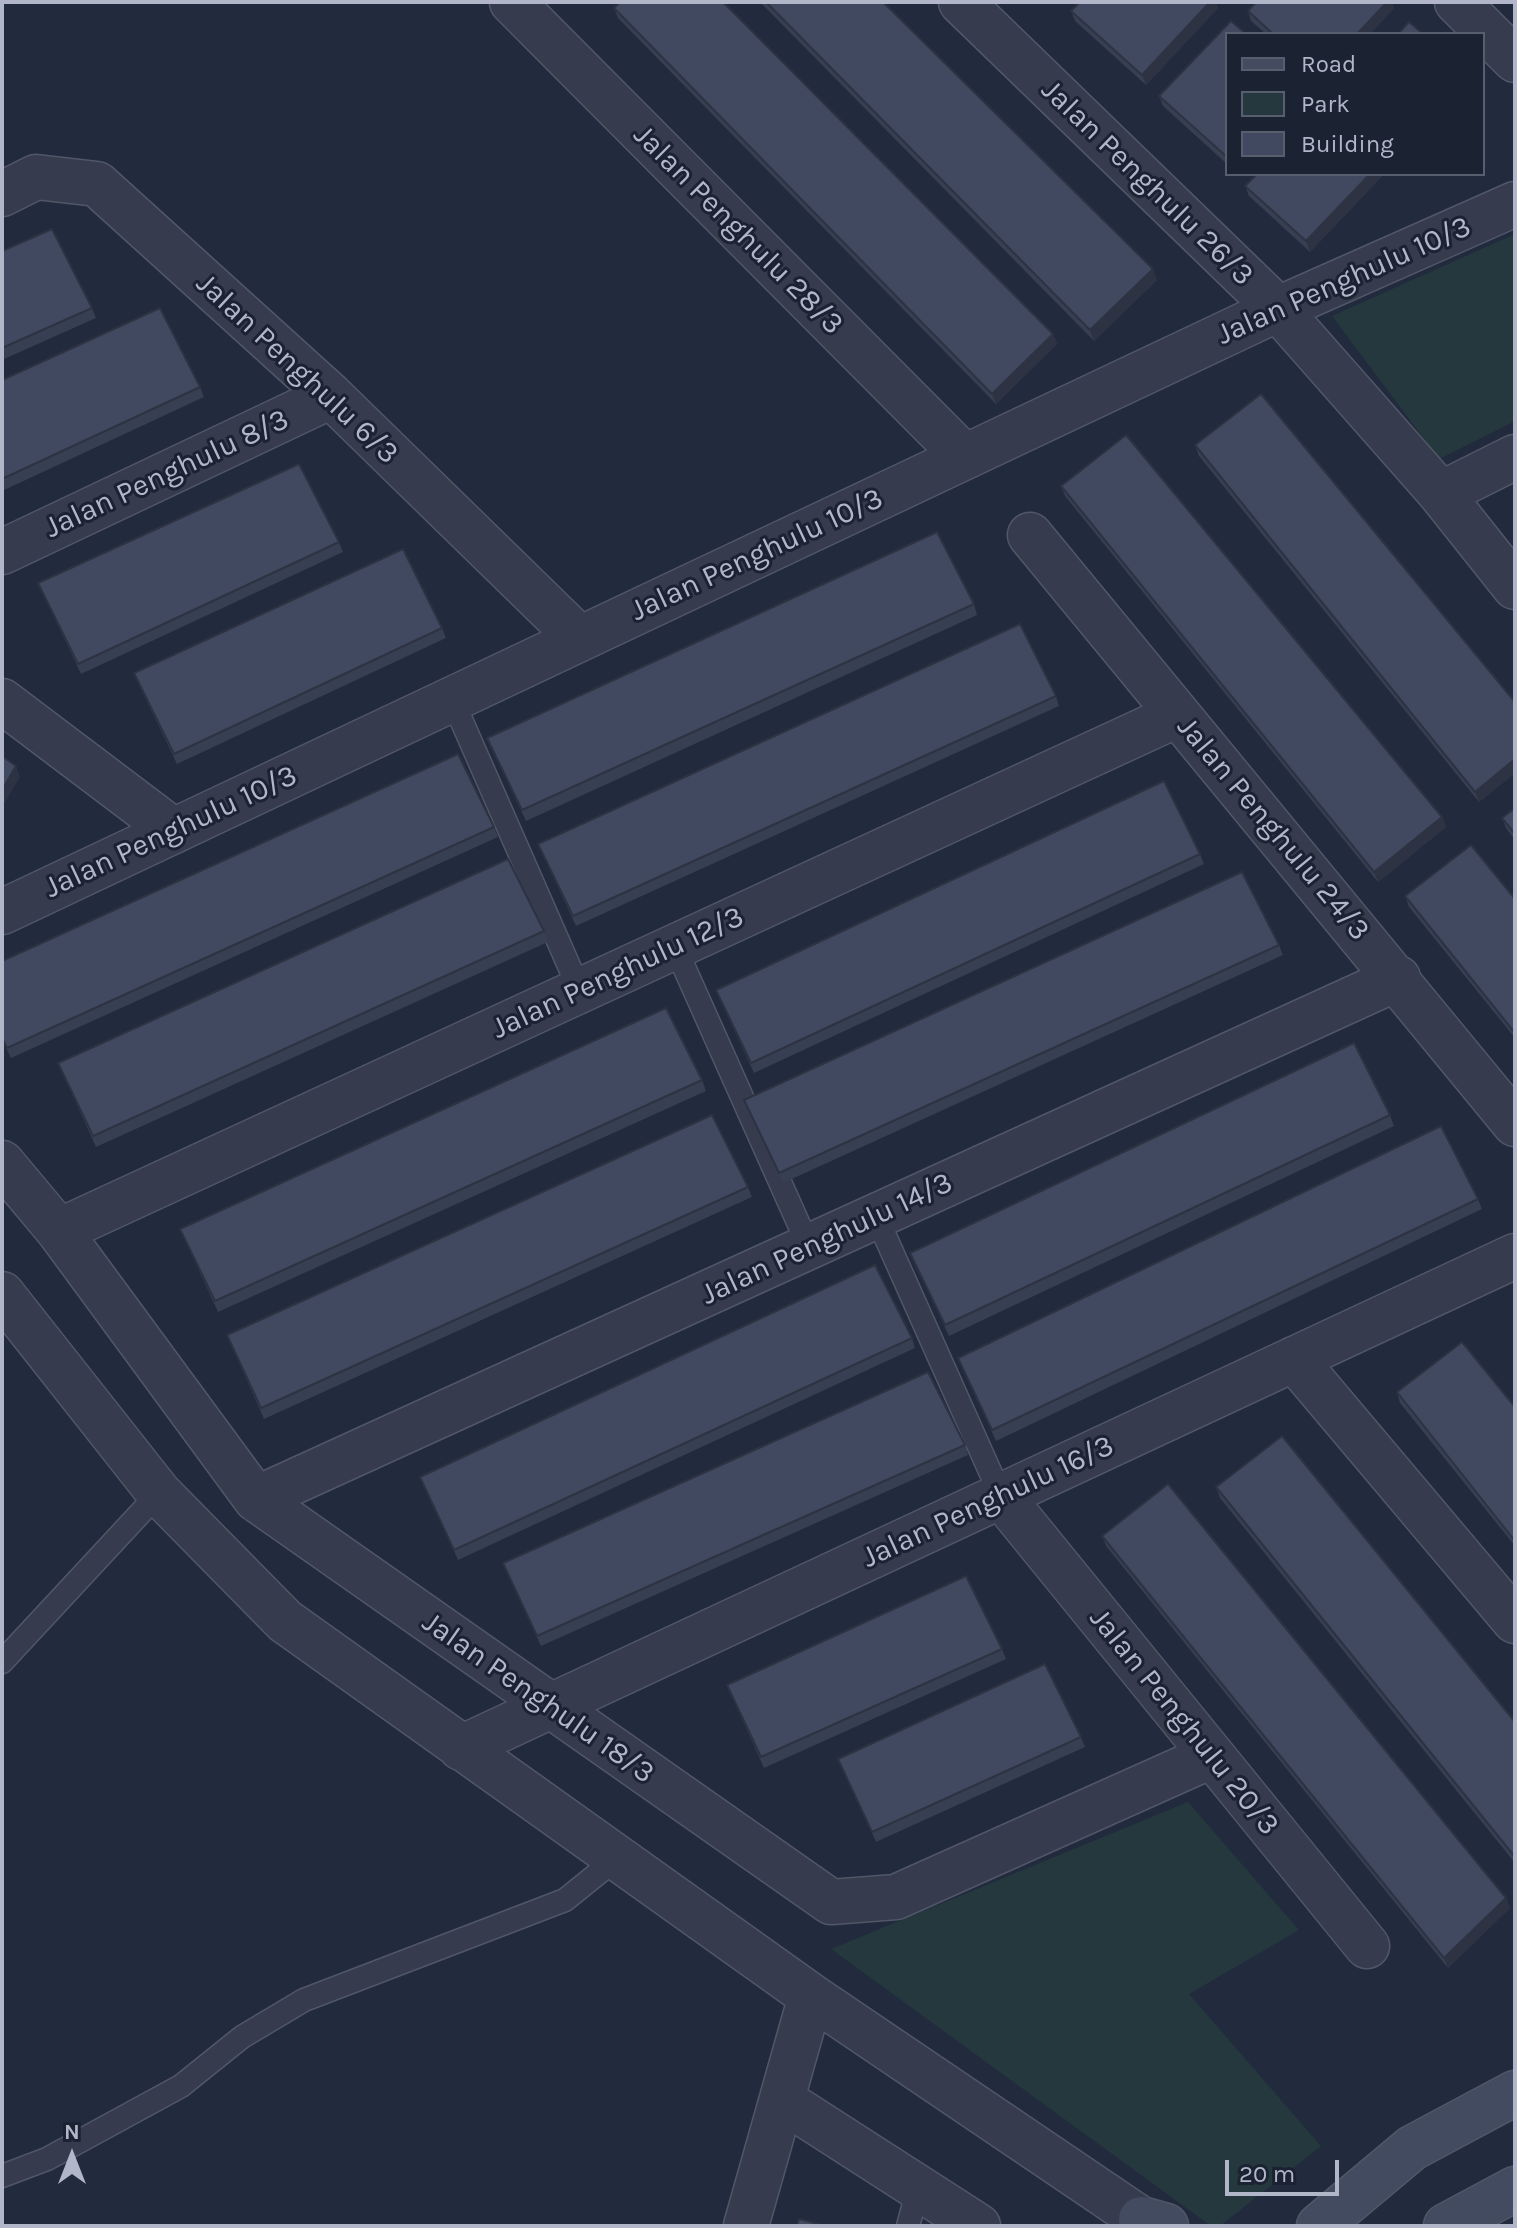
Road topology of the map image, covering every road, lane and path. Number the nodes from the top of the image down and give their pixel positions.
1 (961, 2) edge
2 (1457, 2) edge
3 (523, 6) edge
4 (1515, 60) edge
5 (2, 194) edge
6 (1515, 204) edge
7 (1278, 309) junction
8 (331, 396) junction
9 (965, 457) junction
10 (1515, 457) edge
11 (1441, 494) junction
12 (1030, 535) dead end
13 (2, 552) edge
14 (1515, 587) edge
15 (573, 632) junction
16 (452, 699) junction
17 (2, 701) edge
18 (1177, 715) junction
19 (162, 821) junction
20 (2, 912) edge
21 (675, 947) junction
22 (1398, 978) junction
23 (580, 991) junction
24 (1515, 1124) edge
25 (2, 1163) edge
26 (876, 1216) junction
27 (59, 1231) junction
28 (809, 1247) junction
29 (1515, 1256) edge
30 (2, 1294) edge
31 (1294, 1359) junction
32 (159, 1493) junction
33 (1001, 1496) junction
34 (256, 1499) junction
35 (1515, 1621) edge
36 (2, 1662) edge
37 (550, 1707) junction
38 (461, 1748) junction
39 (1211, 1756) junction
40 (617, 1858) junction
41 (1367, 1946) dead end
42 (811, 1996) junction
43 (1515, 2093) edge
44 (782, 2100) junction
45 (2, 2176) edge
46 (1515, 2189) edge
47 (914, 2206) edge
48 (1150, 2224) edge
49 (746, 2226) edge
50 (978, 2226) edge
51 (1319, 2226) edge
52 (1446, 2226) edge

1 - 7 street, Jalan Penghulu 26/3
2 - 4 street
3 - 9 street, Jalan Penghulu 28/3
5 - 8 street, Jalan Penghulu 6/3
6 - 7 street, Jalan Penghulu 10/3
7 - 9 street, Jalan Penghulu 10/3
7 - 11 street, Jalan Penghulu 26/3
8 - 13 street, Jalan Penghulu 8/3
8 - 15 street, Jalan Penghulu 6/3
9 - 15 street, Jalan Penghulu 10/3
10 - 11 street
11 - 14 street, Jalan Penghulu 26/3
12 - 18 street, Jalan Penghulu 24/3
15 - 16 street, Jalan Penghulu 10/3
16 - 19 street, Jalan Penghulu 10/3
16 - 23 lane
17 - 19 street
18 - 21 street, Jalan Penghulu 12/3
18 - 22 street, Jalan Penghulu 24/3
19 - 20 street, Jalan Penghulu 10/3
21 - 23 street, Jalan Penghulu 12/3
21 - 28 lane
22 - 24 street, Jalan Penghulu 24/3
22 - 26 street, Jalan Penghulu 14/3
23 - 27 street, Jalan Penghulu 12/3
25 - 27 street, Jalan Penghulu 18/3
26 - 28 street, Jalan Penghulu 14/3
26 - 33 lane
27 - 34 street, Jalan Penghulu 18/3
28 - 34 street, Jalan Penghulu 14/3
29 - 31 street, Jalan Penghulu 16/3
30 - 32 street
31 - 33 street, Jalan Penghulu 16/3
31 - 35 street
32 - 36 lane
32 - 38 street
33 - 37 street, Jalan Penghulu 16/3
33 - 39 street, Jalan Penghulu 20/3
34 - 37 street, Jalan Penghulu 18/3
37 - 38 street, Jalan Penghulu 16/3
37 - 39 street, Jalan Penghulu 18/3
38 - 40 street
39 - 41 street, Jalan Penghulu 20/3
40 - 42 street
40 - 45 lane
42 - 44 street
42 - 48 street
43 - 51 main road
44 - 47 street
44 - 49 street
46 - 52 main road
47 - 50 street

